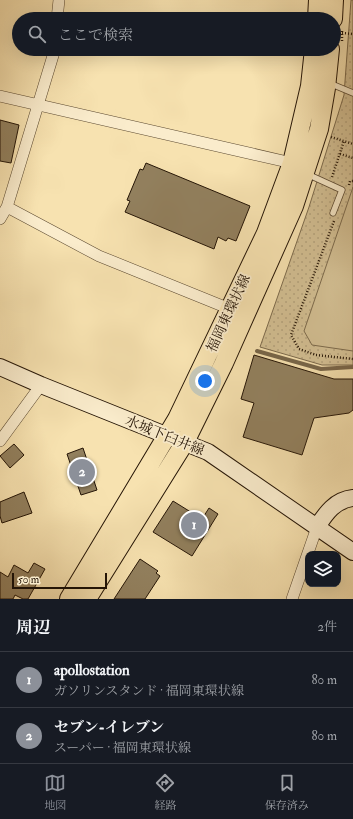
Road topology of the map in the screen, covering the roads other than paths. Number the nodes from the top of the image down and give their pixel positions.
1 (58, 0) edge
2 (318, 0) edge
3 (334, 0) edge
4 (57, 12) edge
5 (317, 12) edge
6 (336, 12) edge
7 (53, 56) edge
8 (313, 56) edge
9 (329, 56) edge
10 (327, 82) junction
11 (353, 93) edge
12 (0, 96) edge
13 (37, 104) junction
14 (298, 168) junction
15 (7, 207) junction
16 (334, 215) road end
17 (0, 219) edge
18 (230, 309) junction
19 (0, 367) edge
20 (41, 385) junction
21 (168, 436) junction
22 (0, 441) edge
23 (185, 442) junction
24 (353, 498) edge
25 (318, 527) junction
26 (353, 552) edge
27 (69, 599) edge
28 (87, 599) edge
29 (292, 599) edge

1 - 4 street
2 - 5 main road
3 - 6 main road
7 - 13 street
8 - 14 main road, 福岡東環状線
9 - 10 main road, 福岡東環状線
10 - 11 lane
10 - 14 main road, 福岡東環状線
12 - 13 street
13 - 14 street
13 - 15 street
14 - 16 lane
14 - 18 main road, 福岡東環状線
14 - 23 main road, 福岡東環状線
15 - 17 street
15 - 18 street
18 - 21 main road, 福岡東環状線
19 - 20 main road, 水城下臼井線
20 - 21 main road, 水城下臼井線
20 - 22 street
21 - 23 main road, 水城下臼井線
21 - 27 main road, 福岡東環状線
23 - 25 main road, 水城下臼井線
23 - 28 main road, 福岡東環状線
24 - 25 main road
25 - 26 main road, 水城下臼井線
25 - 29 street

